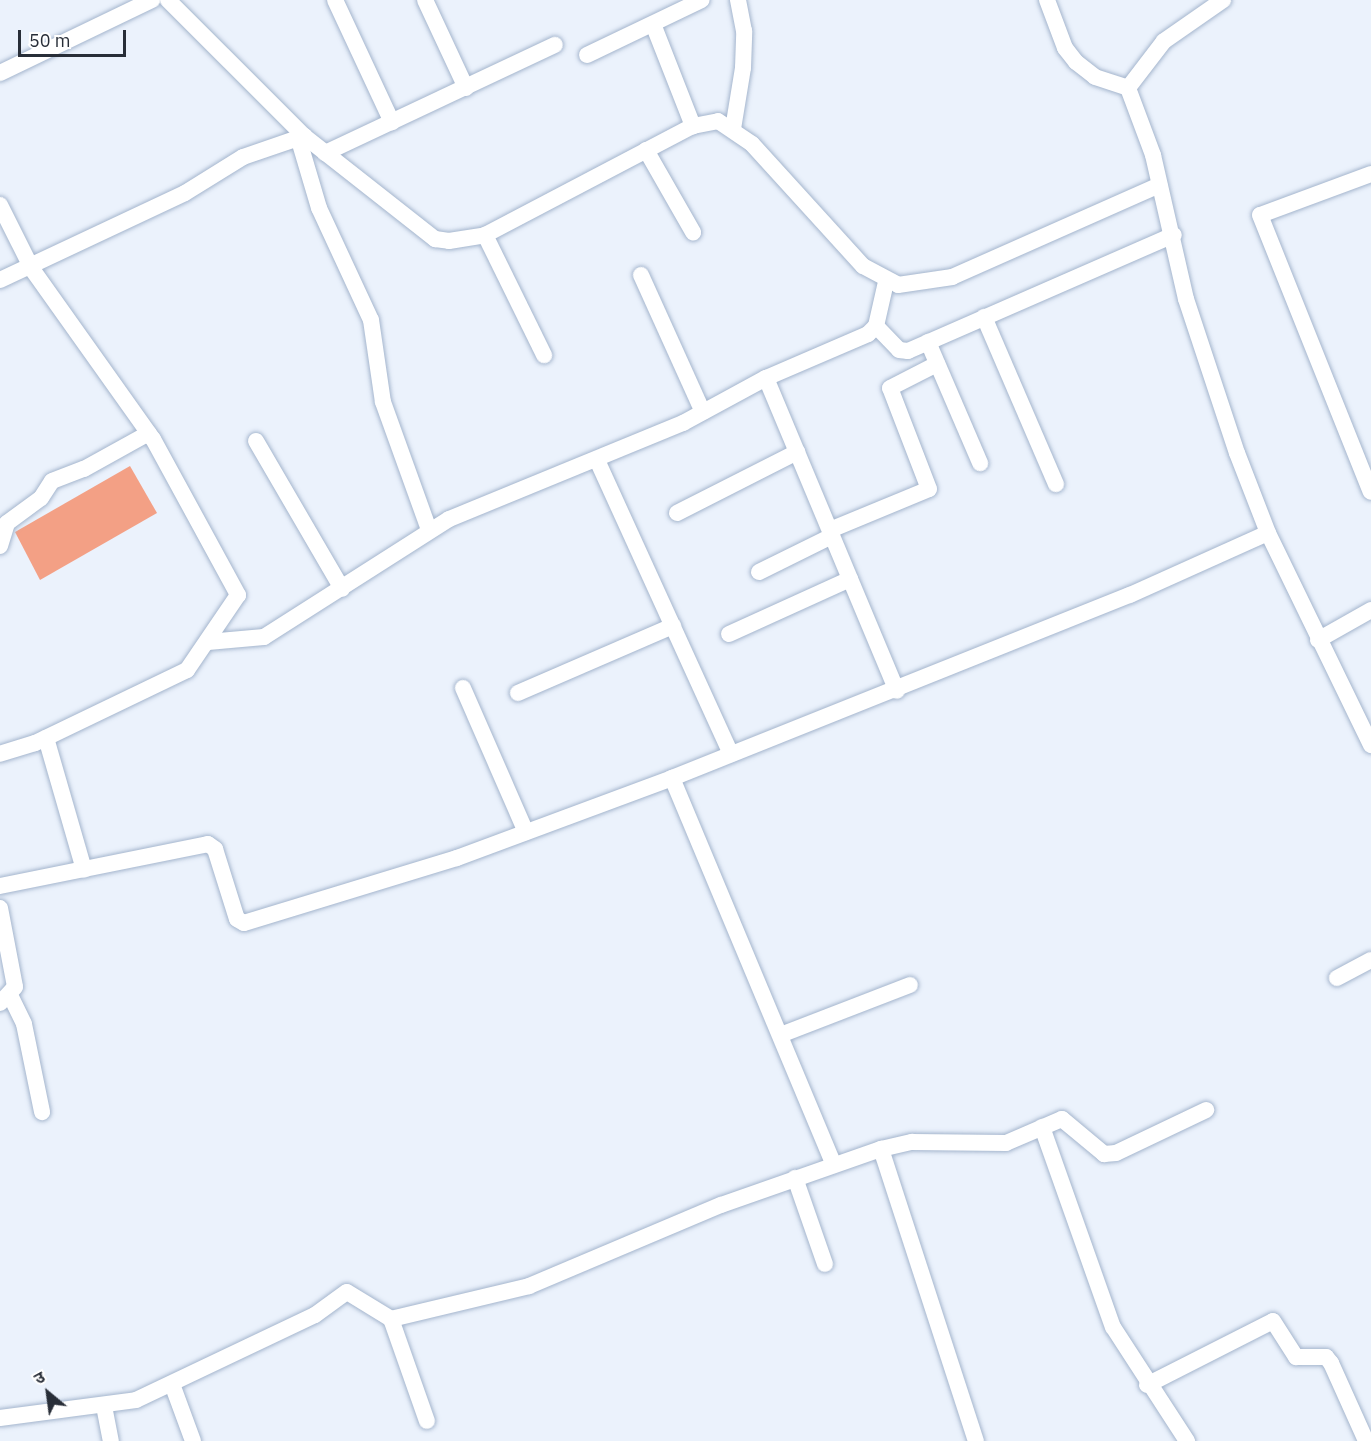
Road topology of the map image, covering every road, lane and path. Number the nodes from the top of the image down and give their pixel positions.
1 (152, 0) edge
2 (168, 0) edge
3 (336, 0) edge
4 (425, 0) edge
5 (702, 0) edge
6 (738, 0) edge
7 (1047, 0) edge
8 (1223, 0) edge
9 (653, 24) junction
10 (555, 45) dead end
11 (587, 55) dead end
12 (0, 73) edge
13 (466, 88) junction
14 (1128, 88) junction
15 (392, 122) junction
16 (693, 126) junction
17 (733, 129) junction
18 (301, 136) junction
19 (646, 150) junction
20 (325, 153) junction
21 (1371, 174) edge
22 (1160, 185) junction
23 (0, 205) edge
24 (693, 232) dead end
25 (485, 235) junction
26 (1174, 236) junction
27 (32, 269) junction
28 (641, 275) dead end
29 (0, 280) edge
30 (886, 282) junction
31 (984, 317) junction
32 (876, 326) junction
33 (928, 342) junction
34 (543, 355) dead end
35 (937, 364) junction
36 (766, 378) junction
37 (703, 412) junction
38 (149, 433) junction
39 (256, 441) dead end
40 (797, 452) junction
41 (597, 460) junction
42 (980, 463) dead end
43 (1056, 484) dead end
44 (1371, 492) edge
45 (677, 513) dead end
46 (429, 530) junction
47 (1268, 532) junction
48 (831, 533) junction
49 (0, 546) edge
50 (759, 572) dead end
51 (850, 579) junction
52 (342, 589) junction
53 (1371, 610) edge
54 (673, 626) junction
55 (729, 634) dead end
56 (1318, 640) junction
57 (208, 642) junction
58 (463, 688) dead end
59 (897, 691) junction
60 (518, 693) dead end
61 (46, 738) junction
62 (1371, 745) edge
63 (0, 754) edge
64 (732, 754) junction
65 (672, 778) junction
66 (526, 832) junction
67 (84, 870) junction
68 (0, 886) edge
69 (0, 908) edge
70 (1371, 960) edge
71 (1337, 978) dead end
72 (910, 985) dead end
73 (5, 999) edge
74 (783, 1034) junction
75 (1206, 1110) dead end
76 (42, 1112) dead end
77 (1042, 1127) junction
78 (881, 1149) junction
79 (833, 1162) junction
80 (795, 1178) junction
81 (825, 1264) dead end
82 (392, 1319) junction
83 (172, 1384) junction
84 (1147, 1385) junction
85 (104, 1406) junction
86 (0, 1418) edge
87 (427, 1421) dead end
88 (111, 1441) edge
89 (193, 1441) edge
90 (976, 1441) edge
91 (1187, 1441) edge
92 (1366, 1441) edge

1 - 12 street
2 - 18 street
3 - 15 street
4 - 13 street
5 - 9 street
6 - 17 street
7 - 14 street
8 - 14 street
9 - 11 street
9 - 16 street
10 - 13 street
13 - 15 street
14 - 22 street
15 - 20 street
16 - 17 street
16 - 19 street
17 - 30 street
18 - 20 street
18 - 27 street
18 - 46 street
19 - 24 street
19 - 25 street
20 - 25 street
21 - 44 street
22 - 26 street
22 - 30 street
23 - 27 street
25 - 34 street
26 - 31 street
26 - 47 street
27 - 29 street
27 - 38 street
28 - 37 street
30 - 32 street
31 - 33 street
31 - 43 street
32 - 33 street
32 - 36 street
33 - 35 street
35 - 42 street
35 - 48 street
36 - 37 street
36 - 40 street
37 - 41 street
38 - 49 street
38 - 57 street
39 - 52 street
40 - 45 street
40 - 48 street
41 - 46 street
41 - 54 street
46 - 52 street
47 - 56 street
47 - 59 street
48 - 50 street
48 - 51 street
51 - 55 street
51 - 59 street
52 - 57 street
53 - 56 street
54 - 60 street
54 - 64 street
56 - 62 street
57 - 61 street
58 - 66 street
59 - 64 street
61 - 63 street
61 - 67 street
64 - 65 street
65 - 66 street
65 - 74 street
66 - 67 street
67 - 68 street
69 - 73 street
70 - 71 street
72 - 74 street
73 - 76 street
74 - 79 street
75 - 77 street
77 - 78 street
77 - 84 street
78 - 79 street
78 - 90 street
79 - 80 street
80 - 81 street
80 - 82 street
82 - 83 street
82 - 87 street
83 - 85 street
83 - 89 street
84 - 91 street
84 - 92 street
85 - 86 street
85 - 88 street

